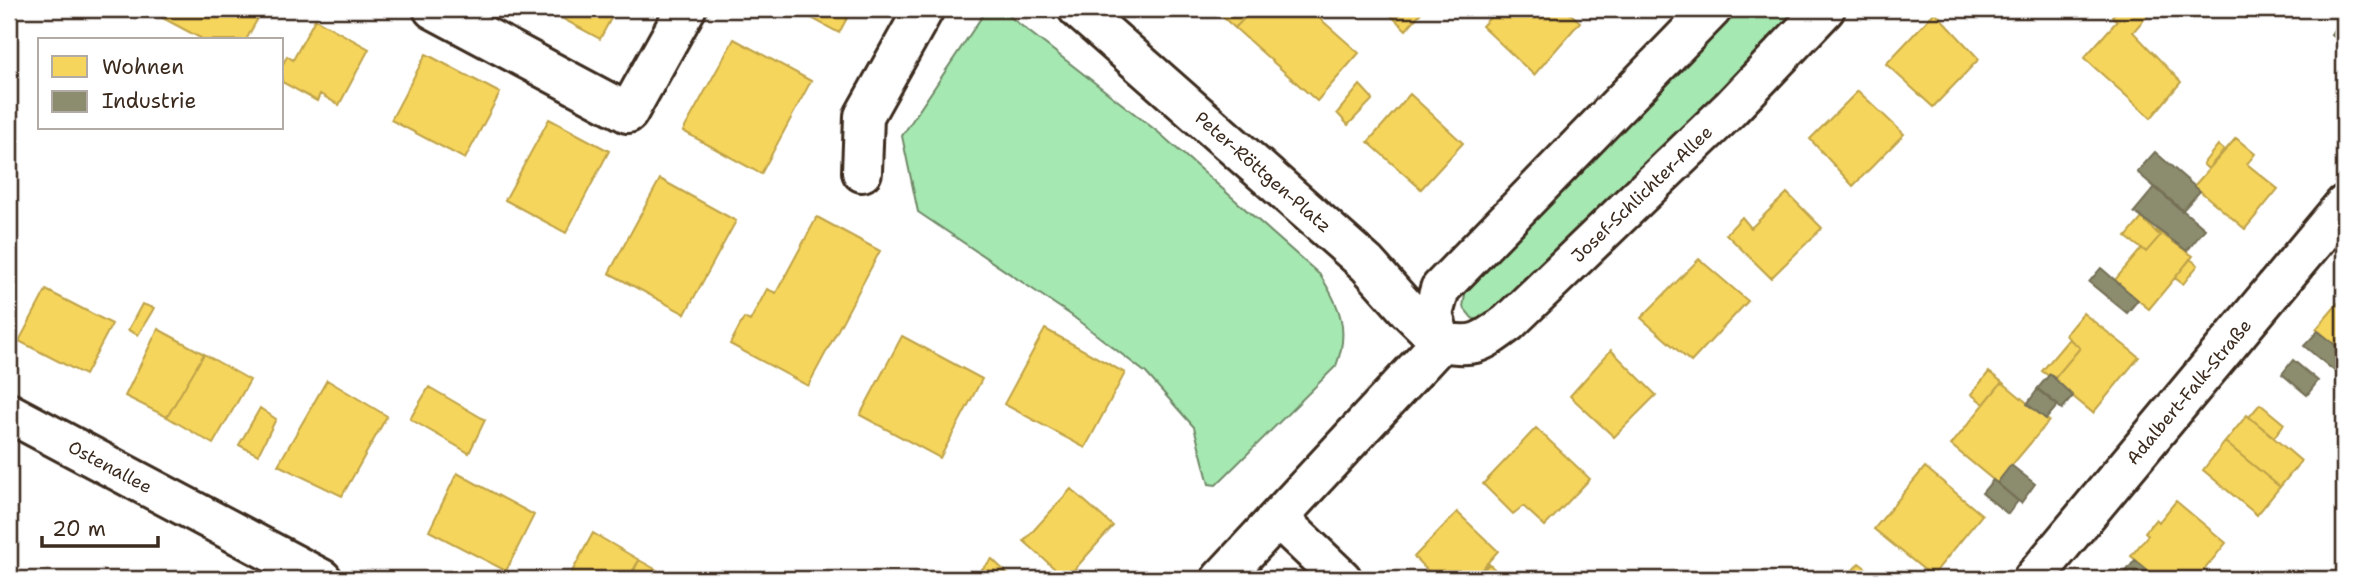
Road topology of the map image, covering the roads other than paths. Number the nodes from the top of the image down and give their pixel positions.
1 (433, 9) edge
2 (686, 9) edge
3 (924, 9) edge
4 (1078, 9) edge
5 (1712, 9) edge
6 (1825, 9) edge
7 (862, 172) dead end
8 (2344, 205) edge
9 (1441, 342) junction
10 (9, 413) edge
11 (1279, 519) junction
12 (322, 579) edge
13 (1221, 579) edge
14 (1342, 579) edge
15 (2033, 579) edge

1 - 2 street
3 - 7 street
4 - 9 street, Peter-Röttgen-Platz
5 - 9 street
6 - 9 street, Josef-Schlichter-Allee
8 - 15 street, Adalbert-Falk-Straße
9 - 11 street
10 - 12 street, Ostenallee
11 - 13 street
11 - 14 street

